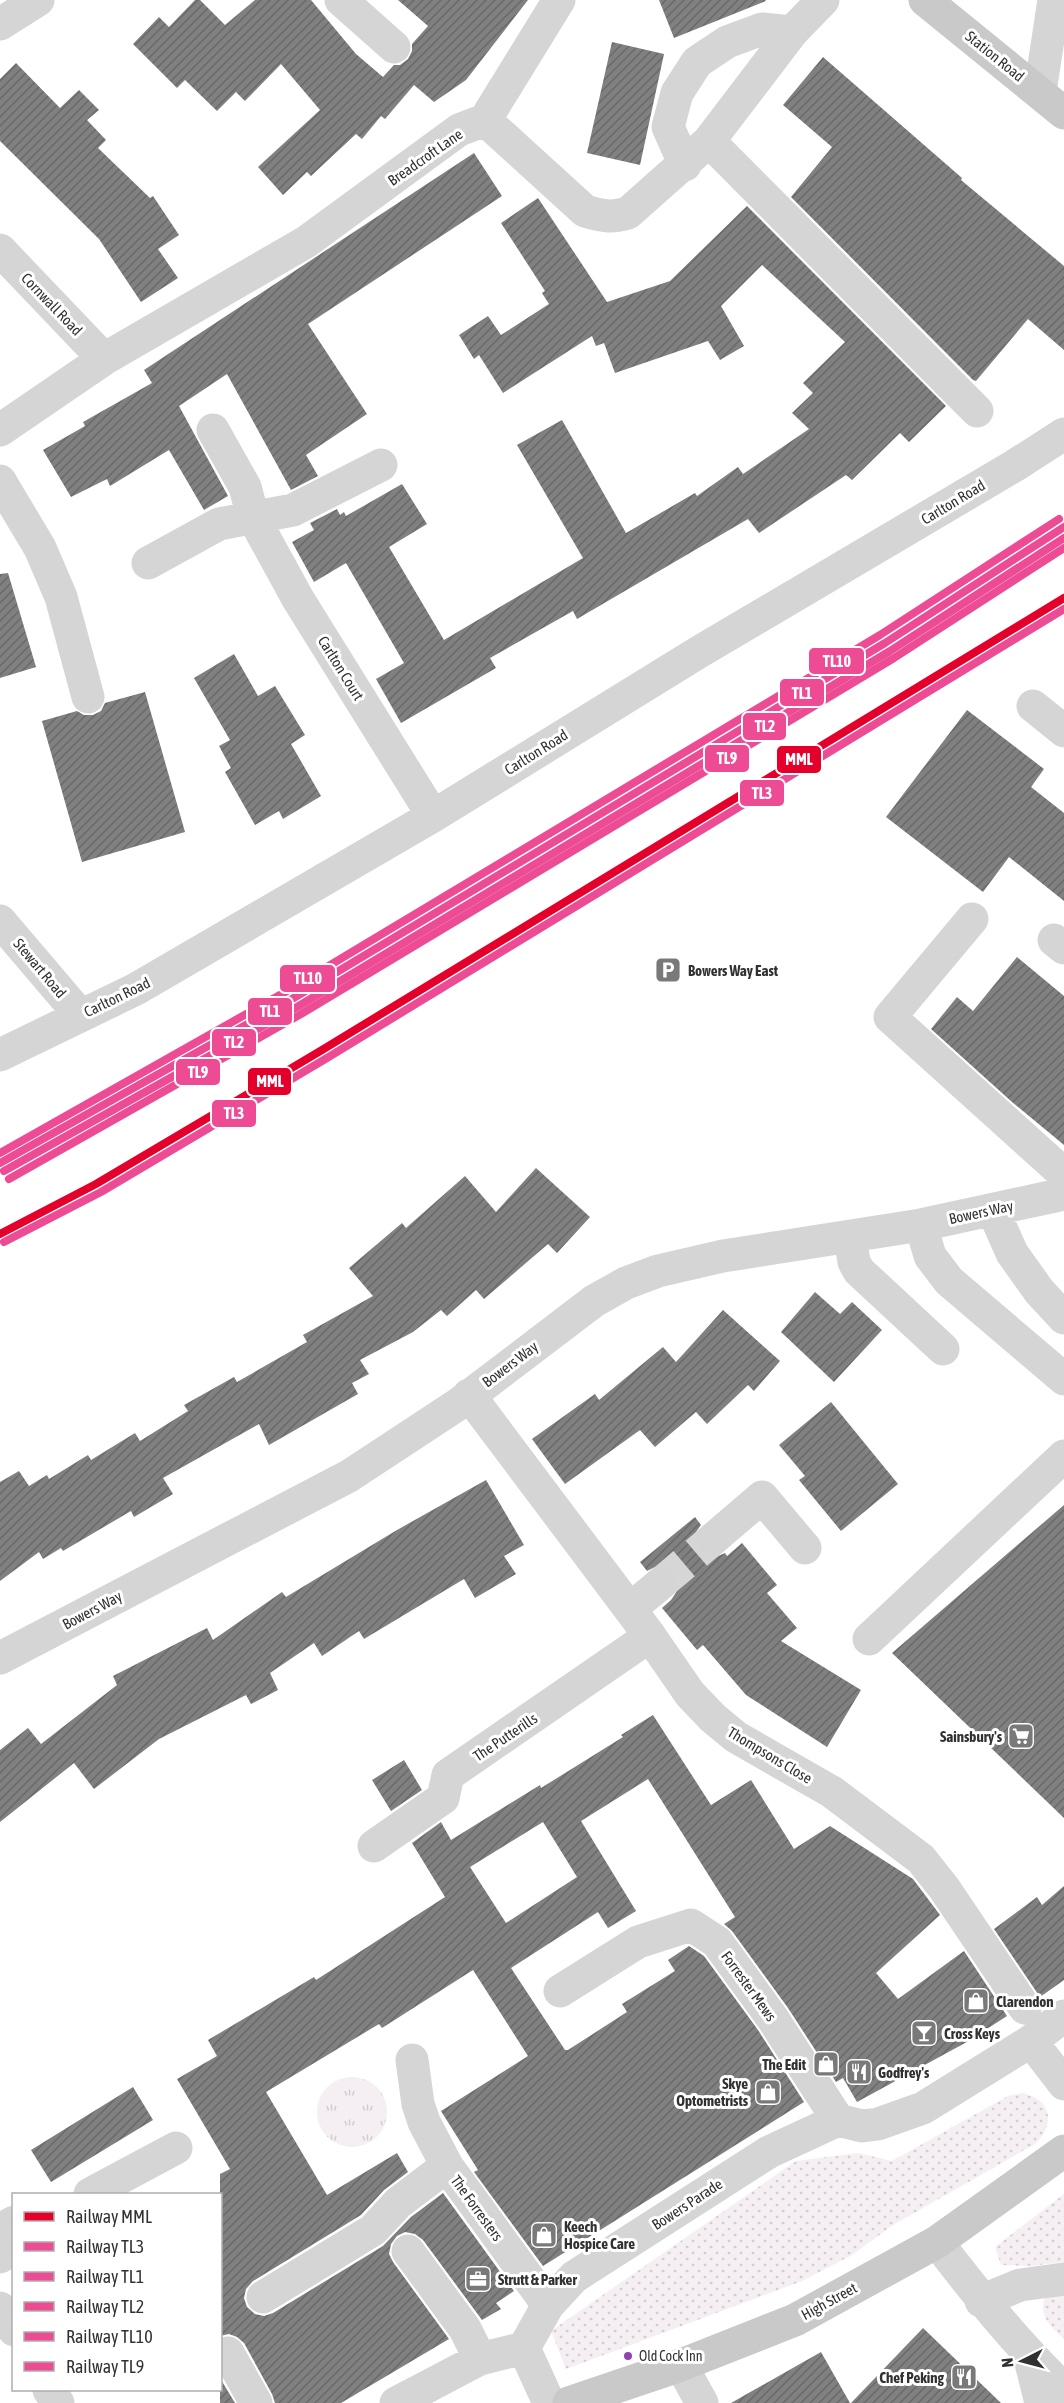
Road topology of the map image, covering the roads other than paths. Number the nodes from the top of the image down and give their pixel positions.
1 (38, 0) edge
2 (341, 0) edge
3 (559, 0) edge
4 (823, 0) edge
5 (925, 0) edge
6 (1054, 0) edge
7 (0, 24) edge
8 (792, 32) junction
9 (394, 47) dead end
10 (1052, 103) edge
11 (485, 120) junction
12 (709, 141) junction
13 (685, 165) junction
14 (0, 250) edge
15 (104, 358) junction
16 (977, 411) dead end
17 (0, 430) edge
18 (213, 430) dead end
19 (1064, 434) edge
20 (381, 465) dead end
21 (0, 481) edge
22 (253, 517) junction
23 (148, 563) dead end
24 (88, 697) dead end
25 (1033, 706) dead end
26 (1064, 731) edge
27 (433, 816) junction
28 (972, 919) dead end
29 (0, 921) edge
30 (80, 1015) junction
31 (0, 1055) edge
32 (1064, 1174) edge
33 (1064, 1194) edge
34 (993, 1210) junction
35 (921, 1225) junction
36 (850, 1236) junction
37 (1064, 1318) edge
38 (943, 1349) dead end
39 (1064, 1379) edge
40 (469, 1395) junction
41 (1064, 1456) edge
42 (1064, 1475) edge
43 (1026, 1513) dead end
44 (713, 1539) tunnel mouth
45 (805, 1548) dead end
46 (659, 1585) tunnel mouth
47 (630, 1610) junction
48 (650, 1636) junction
49 (869, 1639) dead end
50 (0, 1658) edge
51 (374, 1846) dead end
52 (560, 1991) dead end
53 (1025, 2008) dead end
54 (1064, 2016) edge
55 (1031, 2041) junction
56 (412, 2060) dead end
57 (1064, 2084) edge
58 (838, 2120) junction
59 (176, 2148) dead end
60 (1064, 2151) edge
61 (447, 2166) junction
62 (92, 2193) edge
63 (937, 2242) junction
64 (408, 2251) dead end
65 (1064, 2278) edge
66 (263, 2297) dead end
67 (981, 2301) junction
68 (548, 2305) junction
69 (0, 2308) edge
70 (12, 2327) edge
71 (524, 2348) junction
72 (228, 2353) dead end
73 (1029, 2355) junction
74 (480, 2359) junction
75 (681, 2365) junction
76 (1064, 2389) edge
77 (611, 2396) edge
78 (256, 2403) edge
79 (396, 2403) edge
80 (549, 2403) edge
81 (570, 2403) edge
82 (702, 2403) edge
83 (1041, 2403) edge

1 - 7 street
2 - 9 street
3 - 11 street
4 - 8 street
5 - 10 main road, Station Road
6 - 10 street
8 - 12 street
8 - 13 street
11 - 13 street
11 - 15 street, Breadcroft Lane
12 - 13 street
12 - 16 street
14 - 15 street, Cornwall Road
15 - 17 street, Breadcroft Lane
18 - 22 street, Carlton Court
19 - 27 street, Carlton Road
20 - 22 street
21 - 24 street
22 - 23 street
22 - 27 street, Carlton Court
25 - 26 street
27 - 30 street, Carlton Road
28 - 32 street
29 - 30 street, Stewart Road
30 - 31 street, Carlton Road
33 - 34 street, Bowers Way
34 - 35 street, Bowers Way
34 - 37 street
35 - 36 street, Bowers Way
35 - 39 street
36 - 38 street
36 - 40 street, Bowers Way
40 - 47 street, Thompsons Close
40 - 50 street, Bowers Way
41 - 49 street
42 - 43 street
44 - 45 street
46 - 47 street
47 - 48 street, Thompsons Close
48 - 51 street, The Putterills
48 - 53 street, Thompsons Close
52 - 58 street, Forrester Mews
54 - 55 street
55 - 57 street
55 - 58 street
56 - 61 street, The Forresters
58 - 68 street, Bowers Parade
59 - 62 street
60 - 63 main road, High Street
61 - 66 street
61 - 68 street, The Forresters
63 - 67 street
63 - 75 main road, High Street
64 - 74 street
65 - 67 street
67 - 73 street
68 - 71 street
69 - 70 street
71 - 74 street
71 - 80 street
72 - 78 street
73 - 76 street
73 - 83 street
74 - 79 street
75 - 77 main road, High Street
75 - 82 street
77 - 81 main road, High Street

